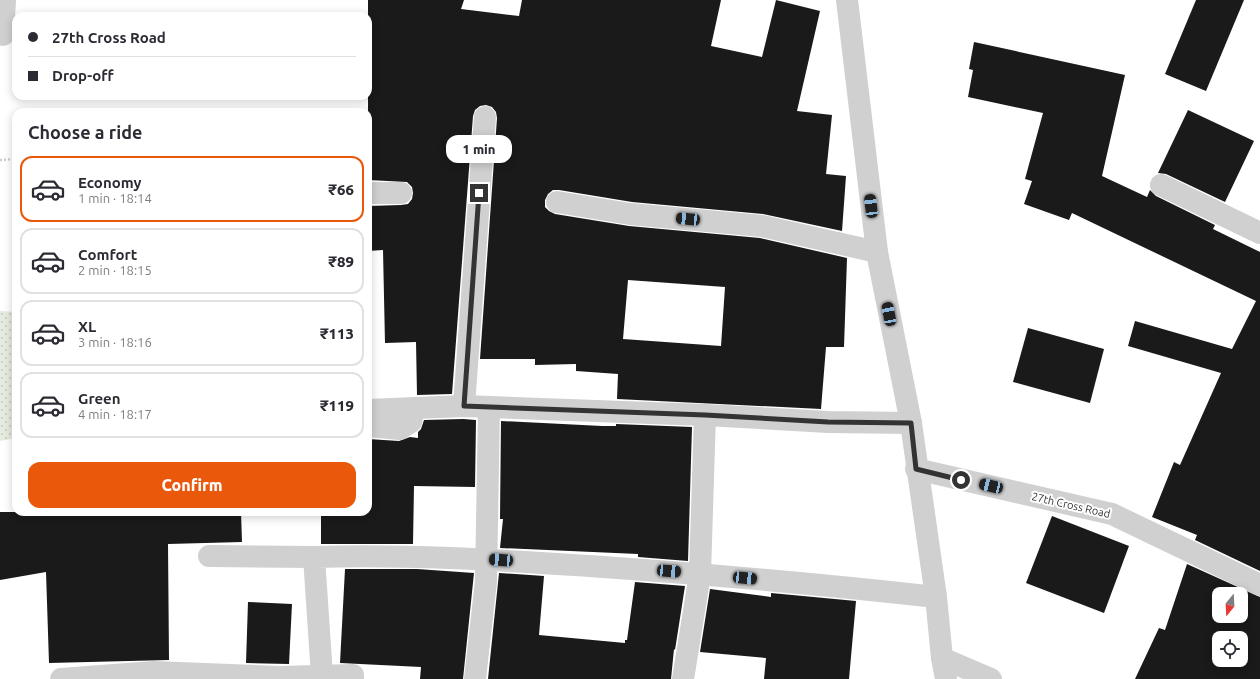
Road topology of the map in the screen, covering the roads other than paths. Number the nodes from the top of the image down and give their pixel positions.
1 (4, 0) edge
2 (841, 1) edge
3 (3, 35) dead end
4 (485, 117) dead end
5 (1161, 185) dead end
6 (372, 193) edge
7 (401, 193) dead end
8 (558, 202) dead end
9 (1260, 233) edge
10 (877, 252) junction
11 (464, 406) junction
12 (489, 406) junction
13 (414, 408) junction
14 (372, 410) edge
15 (705, 415) junction
16 (911, 423) junction
17 (372, 426) edge
18 (916, 469) junction
19 (209, 556) dead end
20 (314, 557) junction
21 (486, 559) junction
22 (700, 574) junction
23 (1260, 585) edge
24 (936, 597) junction
25 (944, 669) edge
26 (322, 676) junction
27 (61, 679) edge
28 (353, 679) edge
29 (475, 679) edge
30 (683, 679) edge
31 (991, 679) edge

1 - 3 street
2 - 10 street
4 - 11 street
5 - 9 street
6 - 7 street
8 - 10 street
10 - 16 street
11 - 12 street
11 - 13 street
12 - 15 street
12 - 21 street
13 - 14 street
13 - 17 street
15 - 16 street
15 - 22 street
16 - 18 street
18 - 23 street, 27th Cross Road
18 - 24 street
19 - 20 street
20 - 21 street
20 - 26 street
21 - 22 street
21 - 29 street
22 - 24 street
22 - 30 street
24 - 25 street
25 - 31 street
26 - 27 street
26 - 28 street

